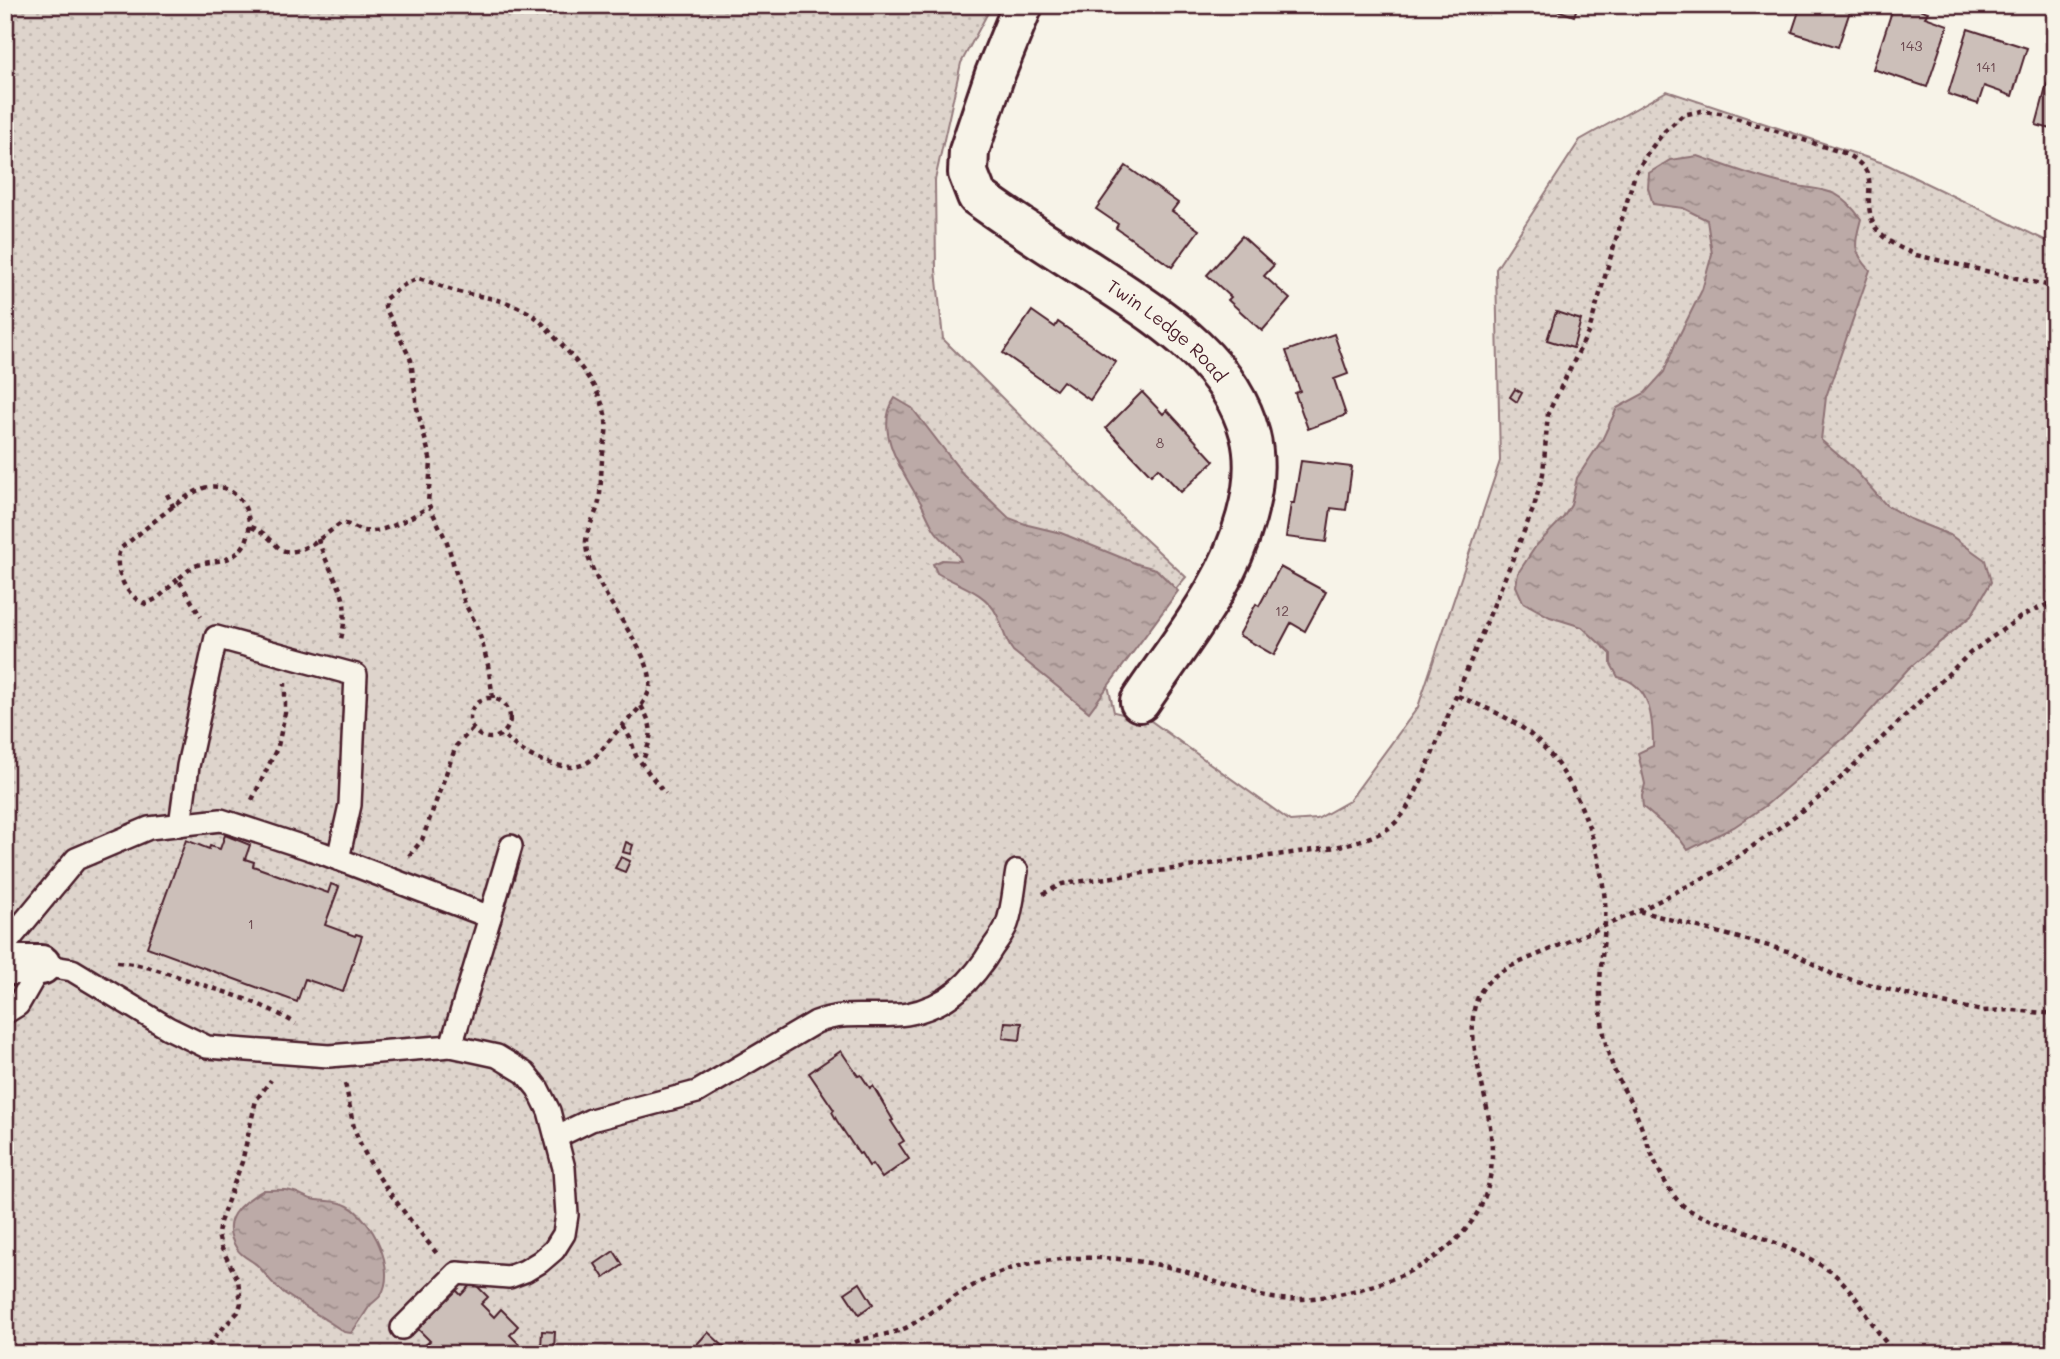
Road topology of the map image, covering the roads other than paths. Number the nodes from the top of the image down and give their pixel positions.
1 (1023, 5) edge
2 (1140, 702) dead end
3 (180, 825) junction
4 (511, 846) dead end
5 (338, 859) junction
6 (1017, 871) dead end
7 (490, 917) junction
8 (5, 945) edge
9 (23, 965) edge
10 (5, 1013) edge
11 (452, 1046) junction
12 (556, 1137) junction
13 (402, 1328) dead end

1 - 2 street, Twin Ledge Road
3 - 5 lane
3 - 5 lane
3 - 8 lane
4 - 7 lane
5 - 7 lane
6 - 12 lane
7 - 11 lane
9 - 10 lane
9 - 11 lane
11 - 12 lane
12 - 13 lane

